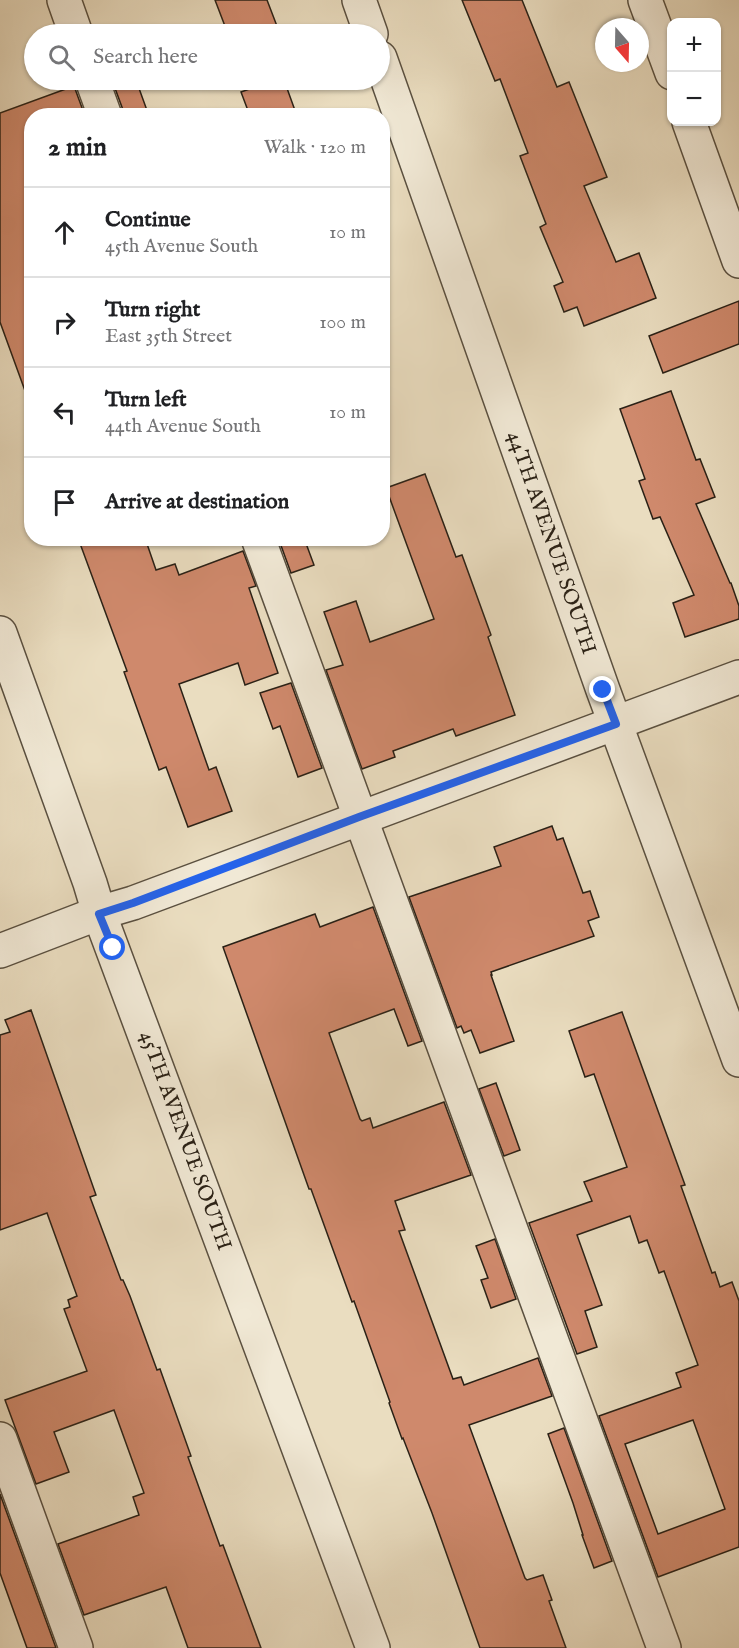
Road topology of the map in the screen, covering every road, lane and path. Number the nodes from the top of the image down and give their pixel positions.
1 (63, 0) edge
2 (359, 0) edge
3 (645, 0) edge
4 (72, 24) edge
5 (367, 24) edge
6 (672, 72) edge
7 (390, 86) edge
8 (96, 90) edge
9 (102, 108) edge
10 (690, 126) edge
11 (739, 261) edge
12 (261, 546) edge
13 (0, 633) edge
14 (739, 677) edge
15 (616, 724) junction
16 (359, 817) junction
17 (99, 914) junction
18 (0, 951) edge
19 (739, 1060) edge
20 (0, 1439) edge
21 (76, 1648) edge
22 (373, 1648) edge
23 (664, 1648) edge

1 - 4 street
2 - 5 street
3 - 6 street
7 - 15 street, 44TH AVENUE SOUTH
8 - 9 street
10 - 11 street
12 - 16 street
13 - 17 street, 45TH AVENUE SOUTH
14 - 15 street
15 - 16 street
15 - 19 street, 44TH AVENUE SOUTH
16 - 17 street
16 - 23 street
17 - 18 street
17 - 22 street, 45TH AVENUE SOUTH
20 - 21 street

